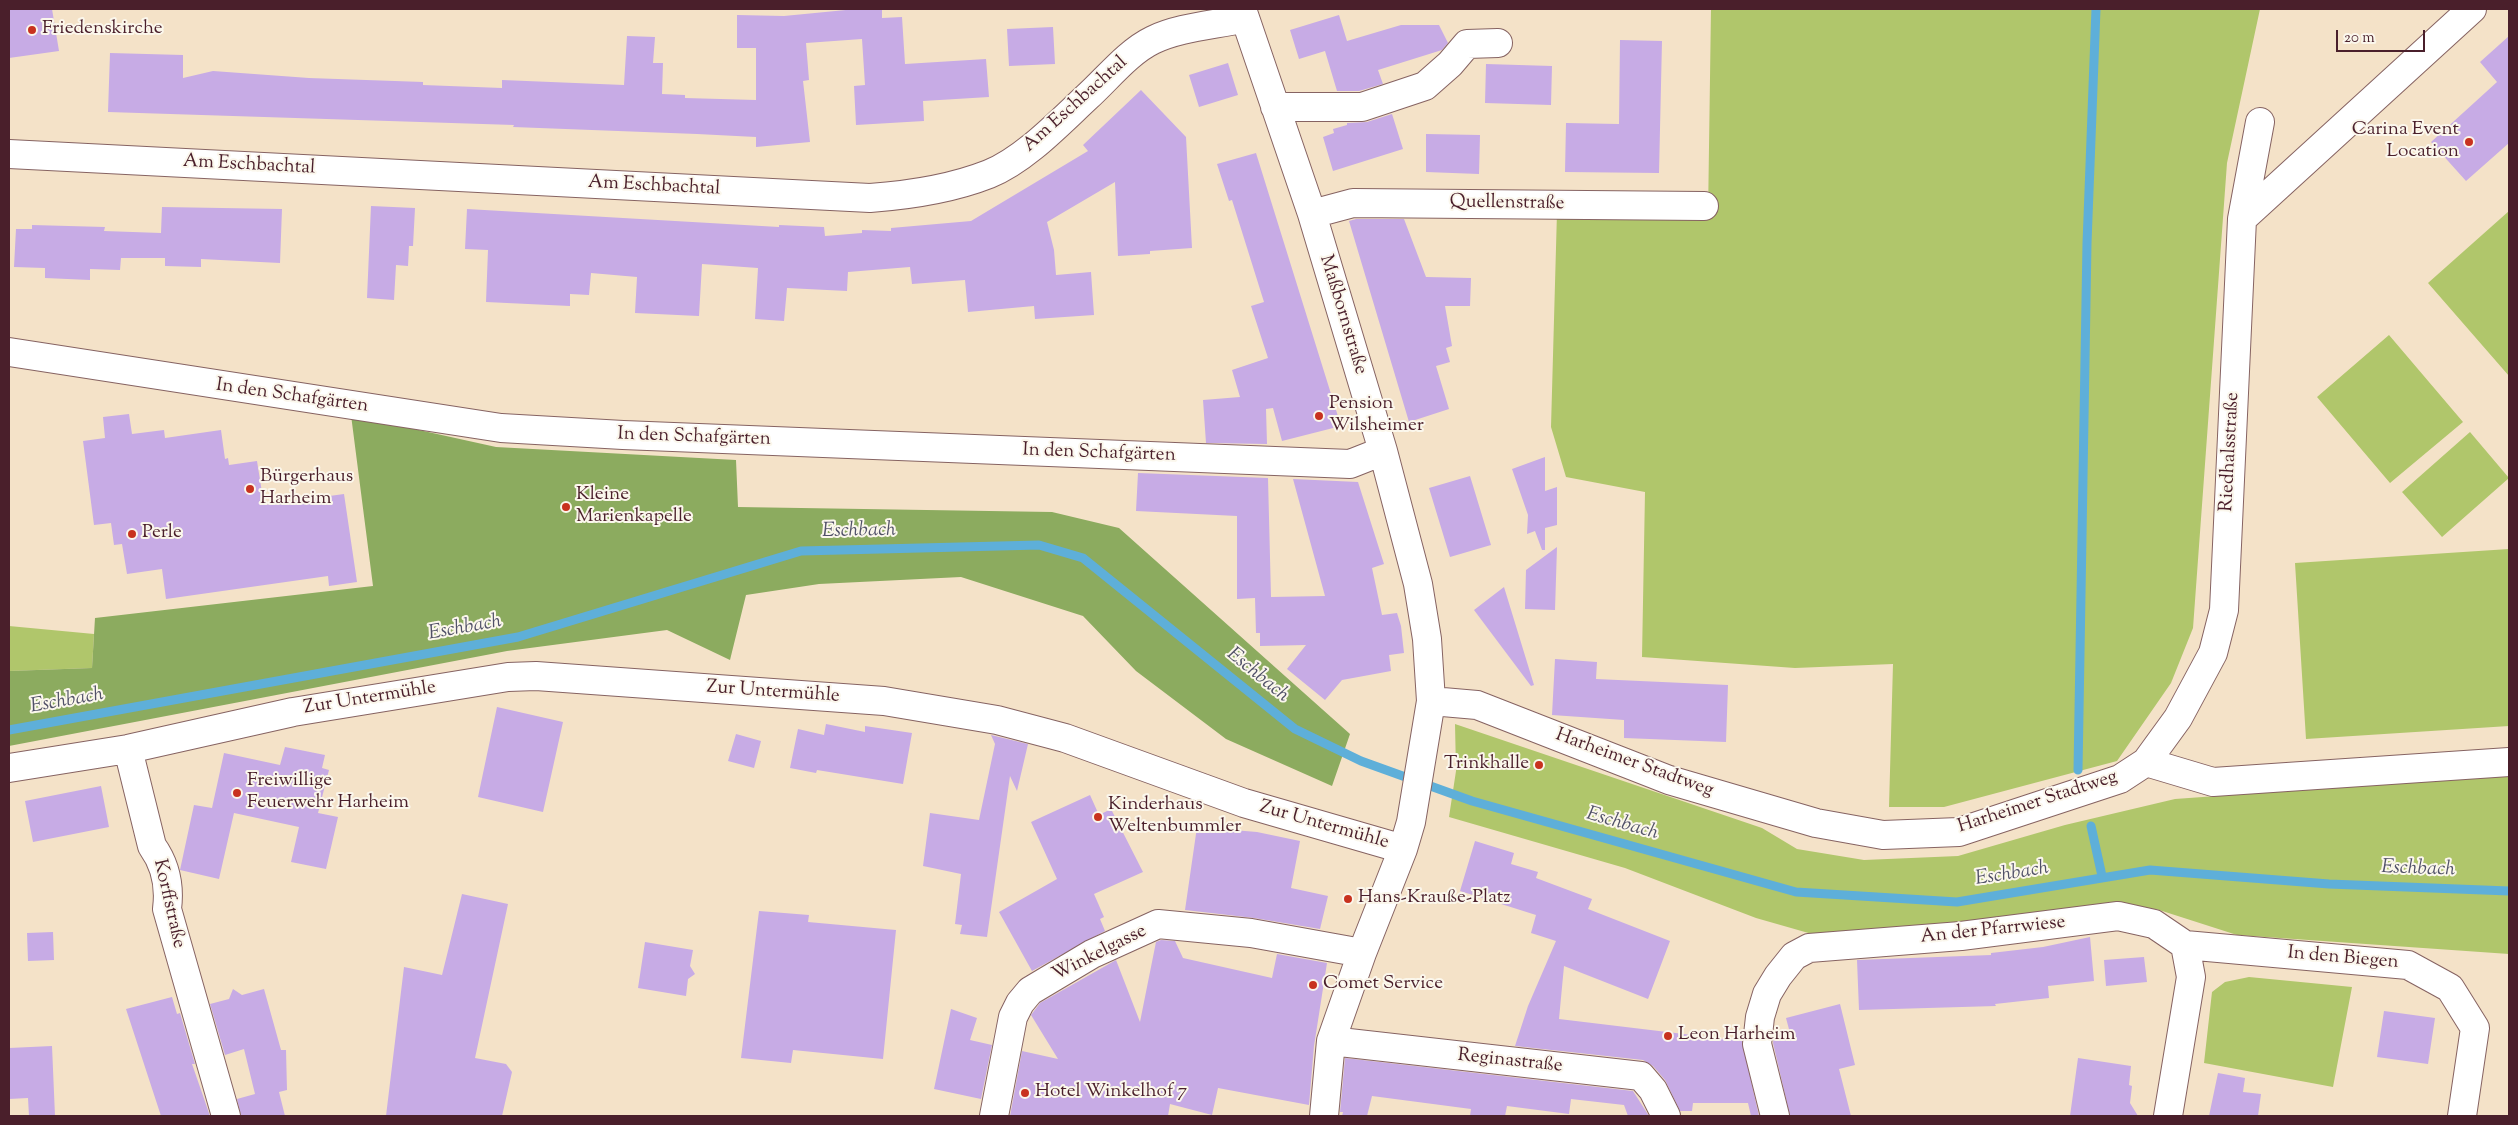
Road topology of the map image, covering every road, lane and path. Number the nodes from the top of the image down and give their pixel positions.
1 (2472, 9) edge
2 (1244, 14) edge
3 (1498, 42) dead end
4 (1275, 107) junction
5 (2260, 122) dead end
6 (9, 154) edge
7 (1704, 206) dead end
8 (1312, 214) junction
9 (2242, 219) junction
10 (9, 352) edge
11 (1383, 452) junction
12 (1431, 701) junction
13 (128, 749) junction
14 (2146, 762) junction
15 (2509, 762) edge
16 (9, 768) edge
17 (1403, 849) junction
18 (2185, 945) junction
19 (1362, 953) junction
20 (1331, 1041) junction
21 (226, 1116) edge
22 (994, 1116) edge
23 (1324, 1116) edge
24 (1666, 1116) edge
25 (1775, 1116) edge
26 (2168, 1116) edge
27 (2462, 1116) edge

1 - 9 street
2 - 4 street, Maßbornstraße
2 - 6 street, Am Eschbachtal
3 - 4 street
4 - 8 street, Maßbornstraße
5 - 9 street, Riedhalsstraße
7 - 8 street, Quellenstraße
8 - 11 street, Maßbornstraße
9 - 14 street, Riedhalsstraße
10 - 11 street, In den Schafgärten
11 - 12 street, Maßbornstraße
12 - 14 street, Harheimer Stadtweg
12 - 17 street, Maßbornstraße
13 - 16 street, Zur Untermühle
13 - 17 street, Zur Untermühle
13 - 21 street, Korffstraße
14 - 15 street
17 - 19 street, Maßbornstraße
18 - 25 street, An der Pfarrwiese
18 - 26 street
18 - 27 street, In den Biegen
19 - 20 street, Maßbornstraße
19 - 22 street, Winkelgasse
20 - 23 street, Maßbornstraße
20 - 24 street, Reginastraße

